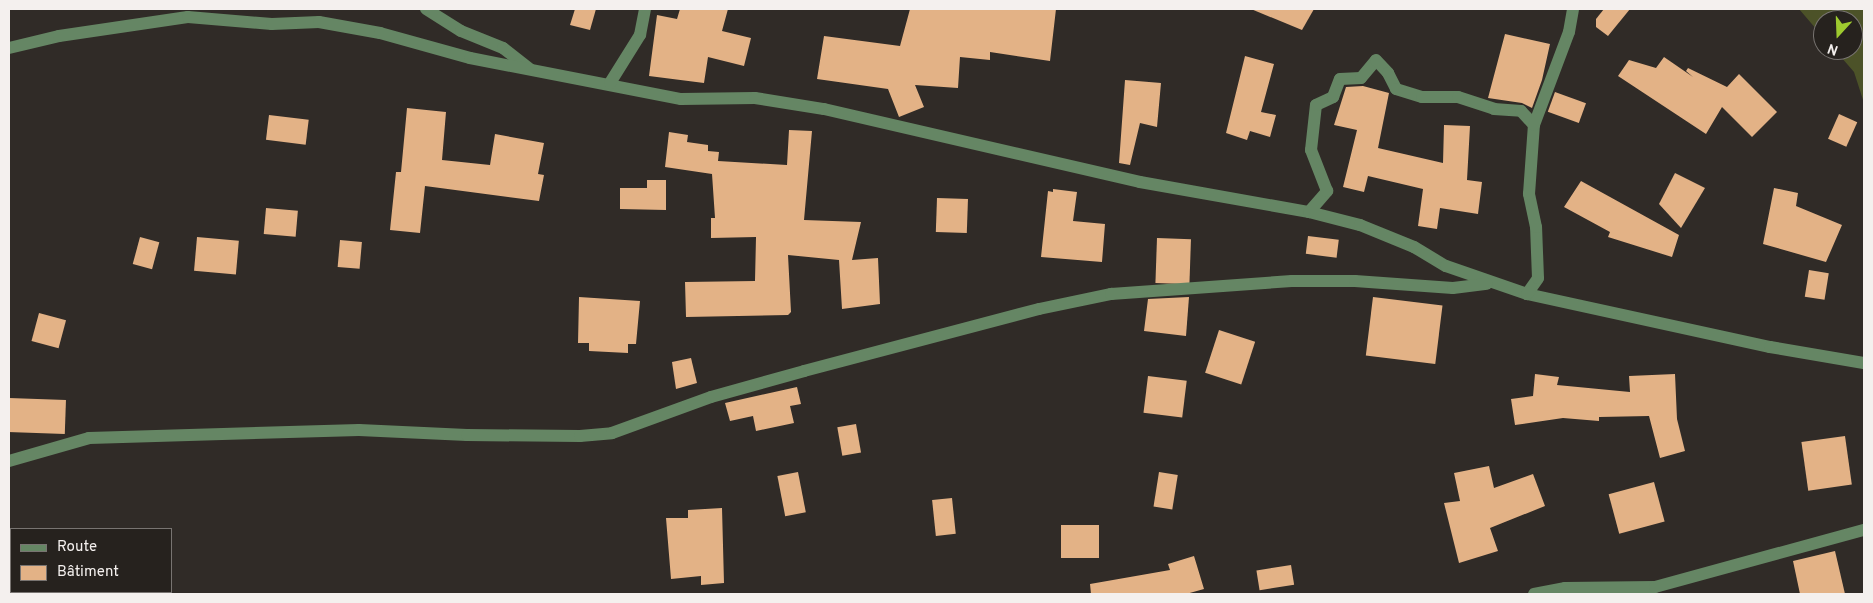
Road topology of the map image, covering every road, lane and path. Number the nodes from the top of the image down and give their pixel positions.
1 (426, 9) edge
2 (645, 9) edge
3 (1573, 9) edge
4 (9, 48) edge
5 (530, 69) junction
6 (610, 83) junction
7 (1534, 125) junction
8 (1309, 212) junction
9 (1490, 283) junction
10 (1526, 294) junction
11 (1864, 363) edge
12 (9, 461) edge
13 (1864, 530) edge
14 (1534, 594) edge

1 - 5 street
2 - 6 street
3 - 7 street
4 - 5 street
5 - 6 street
6 - 8 street
7 - 8 street
7 - 10 street
8 - 9 street
9 - 10 street
9 - 12 street
10 - 11 street
13 - 14 street

